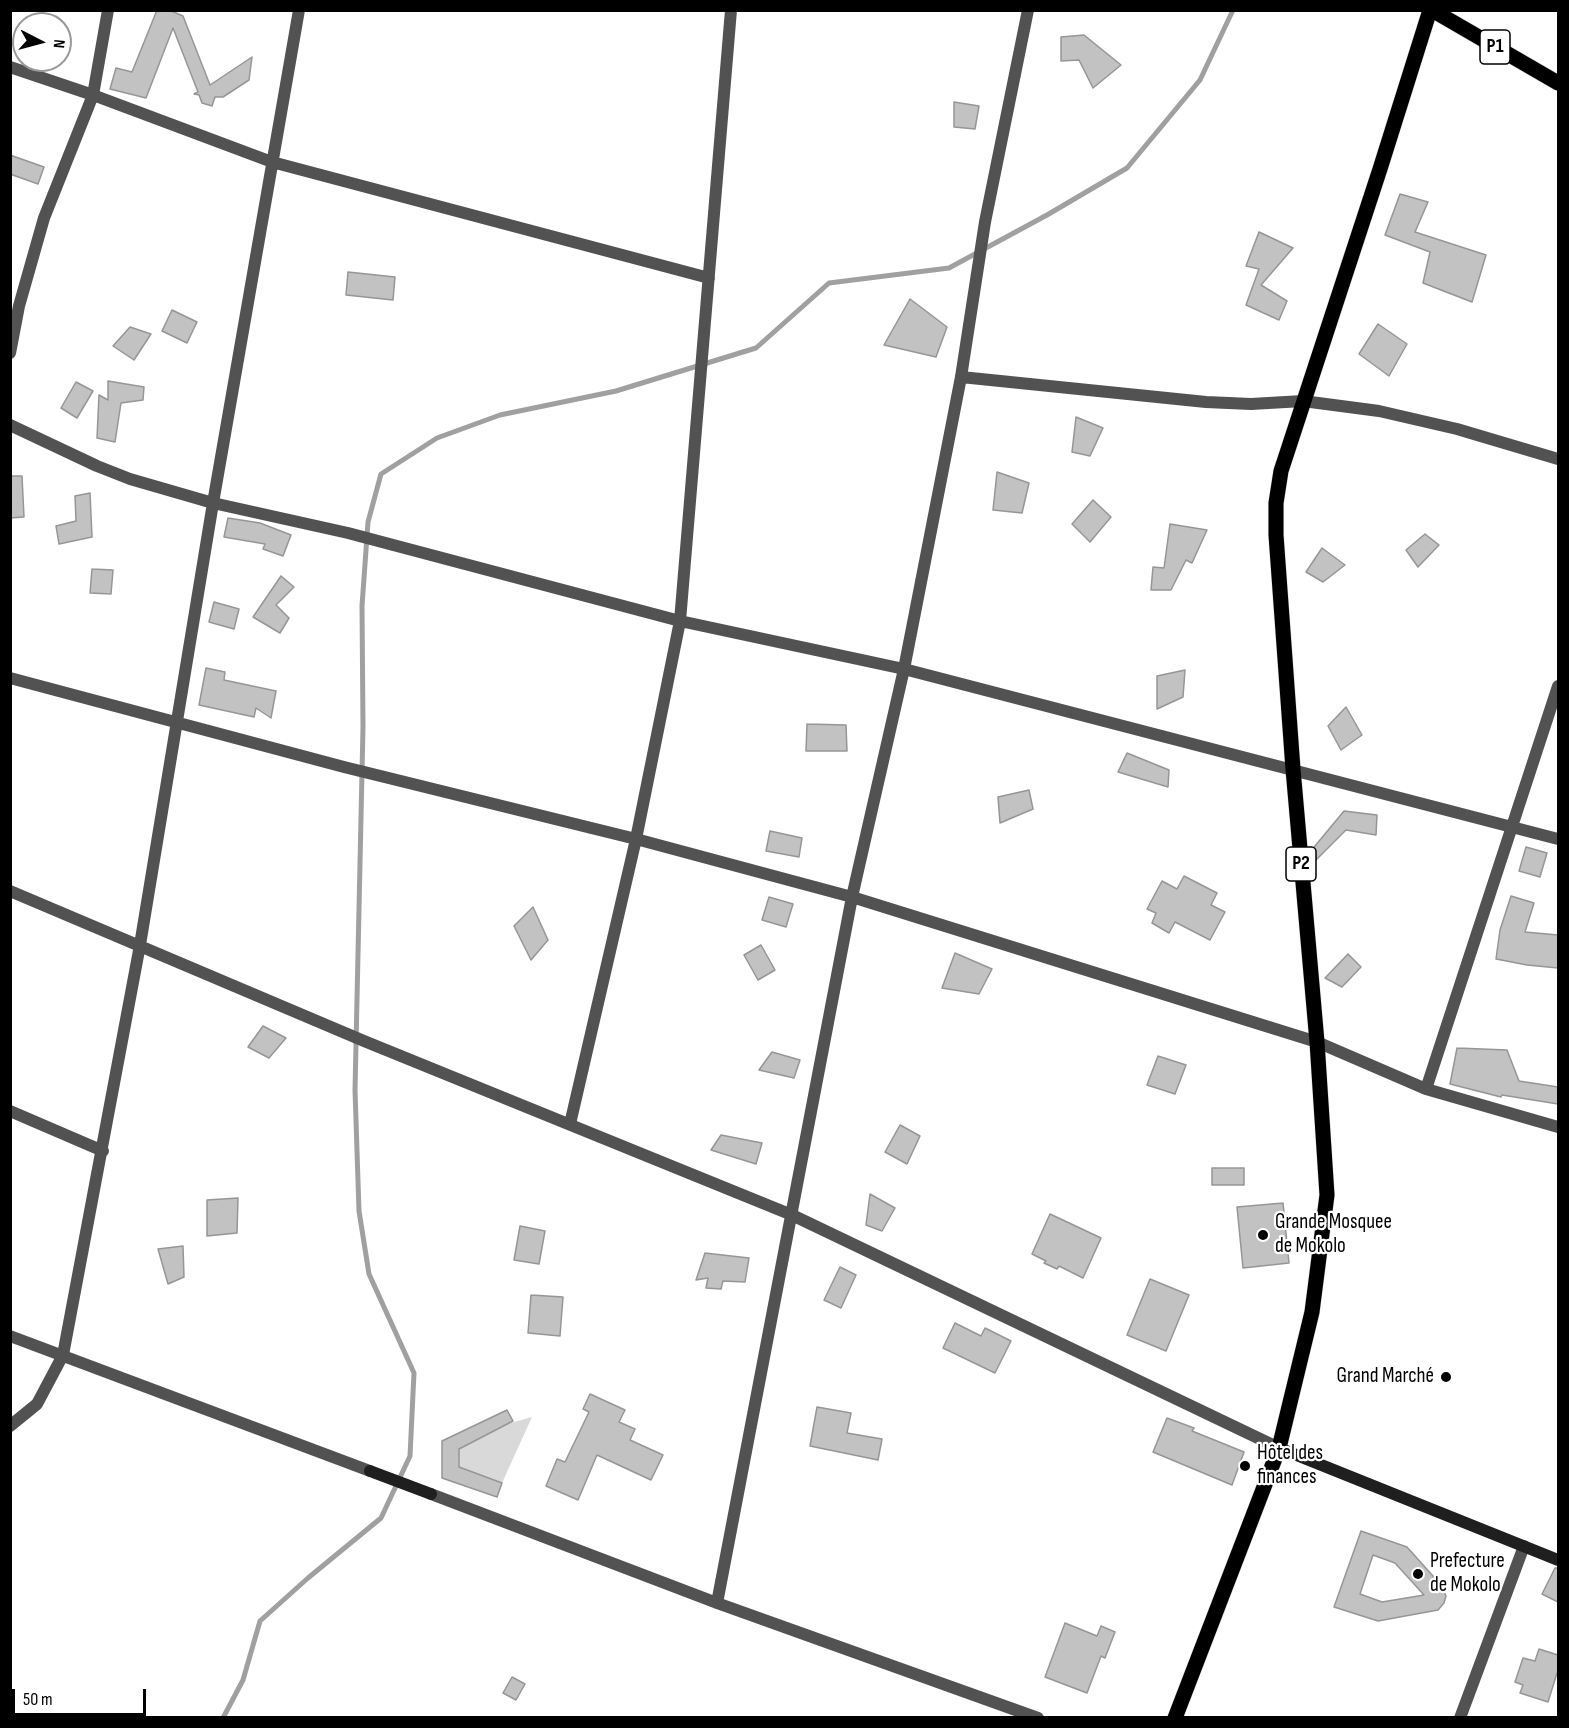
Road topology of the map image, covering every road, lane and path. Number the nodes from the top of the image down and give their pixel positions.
1 (108, 10) edge
2 (298, 10) edge
3 (731, 10) edge
4 (1028, 10) edge
5 (1431, 10) edge
6 (10, 67) edge
7 (1558, 83) edge
8 (93, 95) junction
9 (272, 162) junction
10 (709, 278) junction
11 (10, 353) edge
12 (961, 377) junction
13 (1303, 401) junction
14 (10, 425) edge
15 (1558, 459) edge
16 (213, 503) junction
17 (680, 621) junction
18 (904, 669) junction
19 (10, 678) edge
20 (1558, 686) edge
21 (177, 723) junction
22 (1293, 769) junction
23 (1513, 827) junction
24 (636, 839) junction
25 (1558, 839) edge
26 (10, 891) edge
27 (852, 897) junction
28 (141, 945) junction
29 (1317, 1042) junction
30 (1426, 1089) junction
31 (12, 1109) edge
32 (570, 1124) junction
33 (1558, 1127) edge
34 (103, 1151) junction
35 (792, 1215) junction
36 (10, 1336) edge
37 (63, 1355) junction
38 (10, 1426) edge
39 (1279, 1448) junction
40 (1524, 1546) junction
41 (1558, 1560) edge
42 (717, 1603) junction
43 (1038, 1718) edge
44 (1175, 1718) edge
45 (1460, 1718) edge

1 - 8 street
2 - 9 street
3 - 10 street
4 - 12 street
5 - 7 main road, P1
5 - 13 main road, P2
6 - 8 street
8 - 9 street
8 - 11 street
9 - 10 street
9 - 16 street
10 - 17 street
12 - 13 street
12 - 18 street
13 - 15 street
13 - 22 main road, P2
14 - 16 street
16 - 17 street
16 - 21 street
17 - 18 street
17 - 24 street
18 - 22 street
18 - 27 street
19 - 21 street
20 - 23 street
21 - 24 street
21 - 28 street
22 - 23 street
22 - 29 main road, P2
23 - 25 street
23 - 30 street
24 - 27 street
24 - 32 street
26 - 28 street
27 - 29 street
27 - 35 street
28 - 32 street
28 - 34 street
29 - 30 street
29 - 39 main road, P2
30 - 33 street
31 - 34 street
32 - 35 street
34 - 37 street
35 - 39 street
35 - 42 street
36 - 37 street
37 - 38 street
37 - 42 street
39 - 40 street
39 - 44 main road, P2
40 - 41 street
40 - 45 street
42 - 43 street

